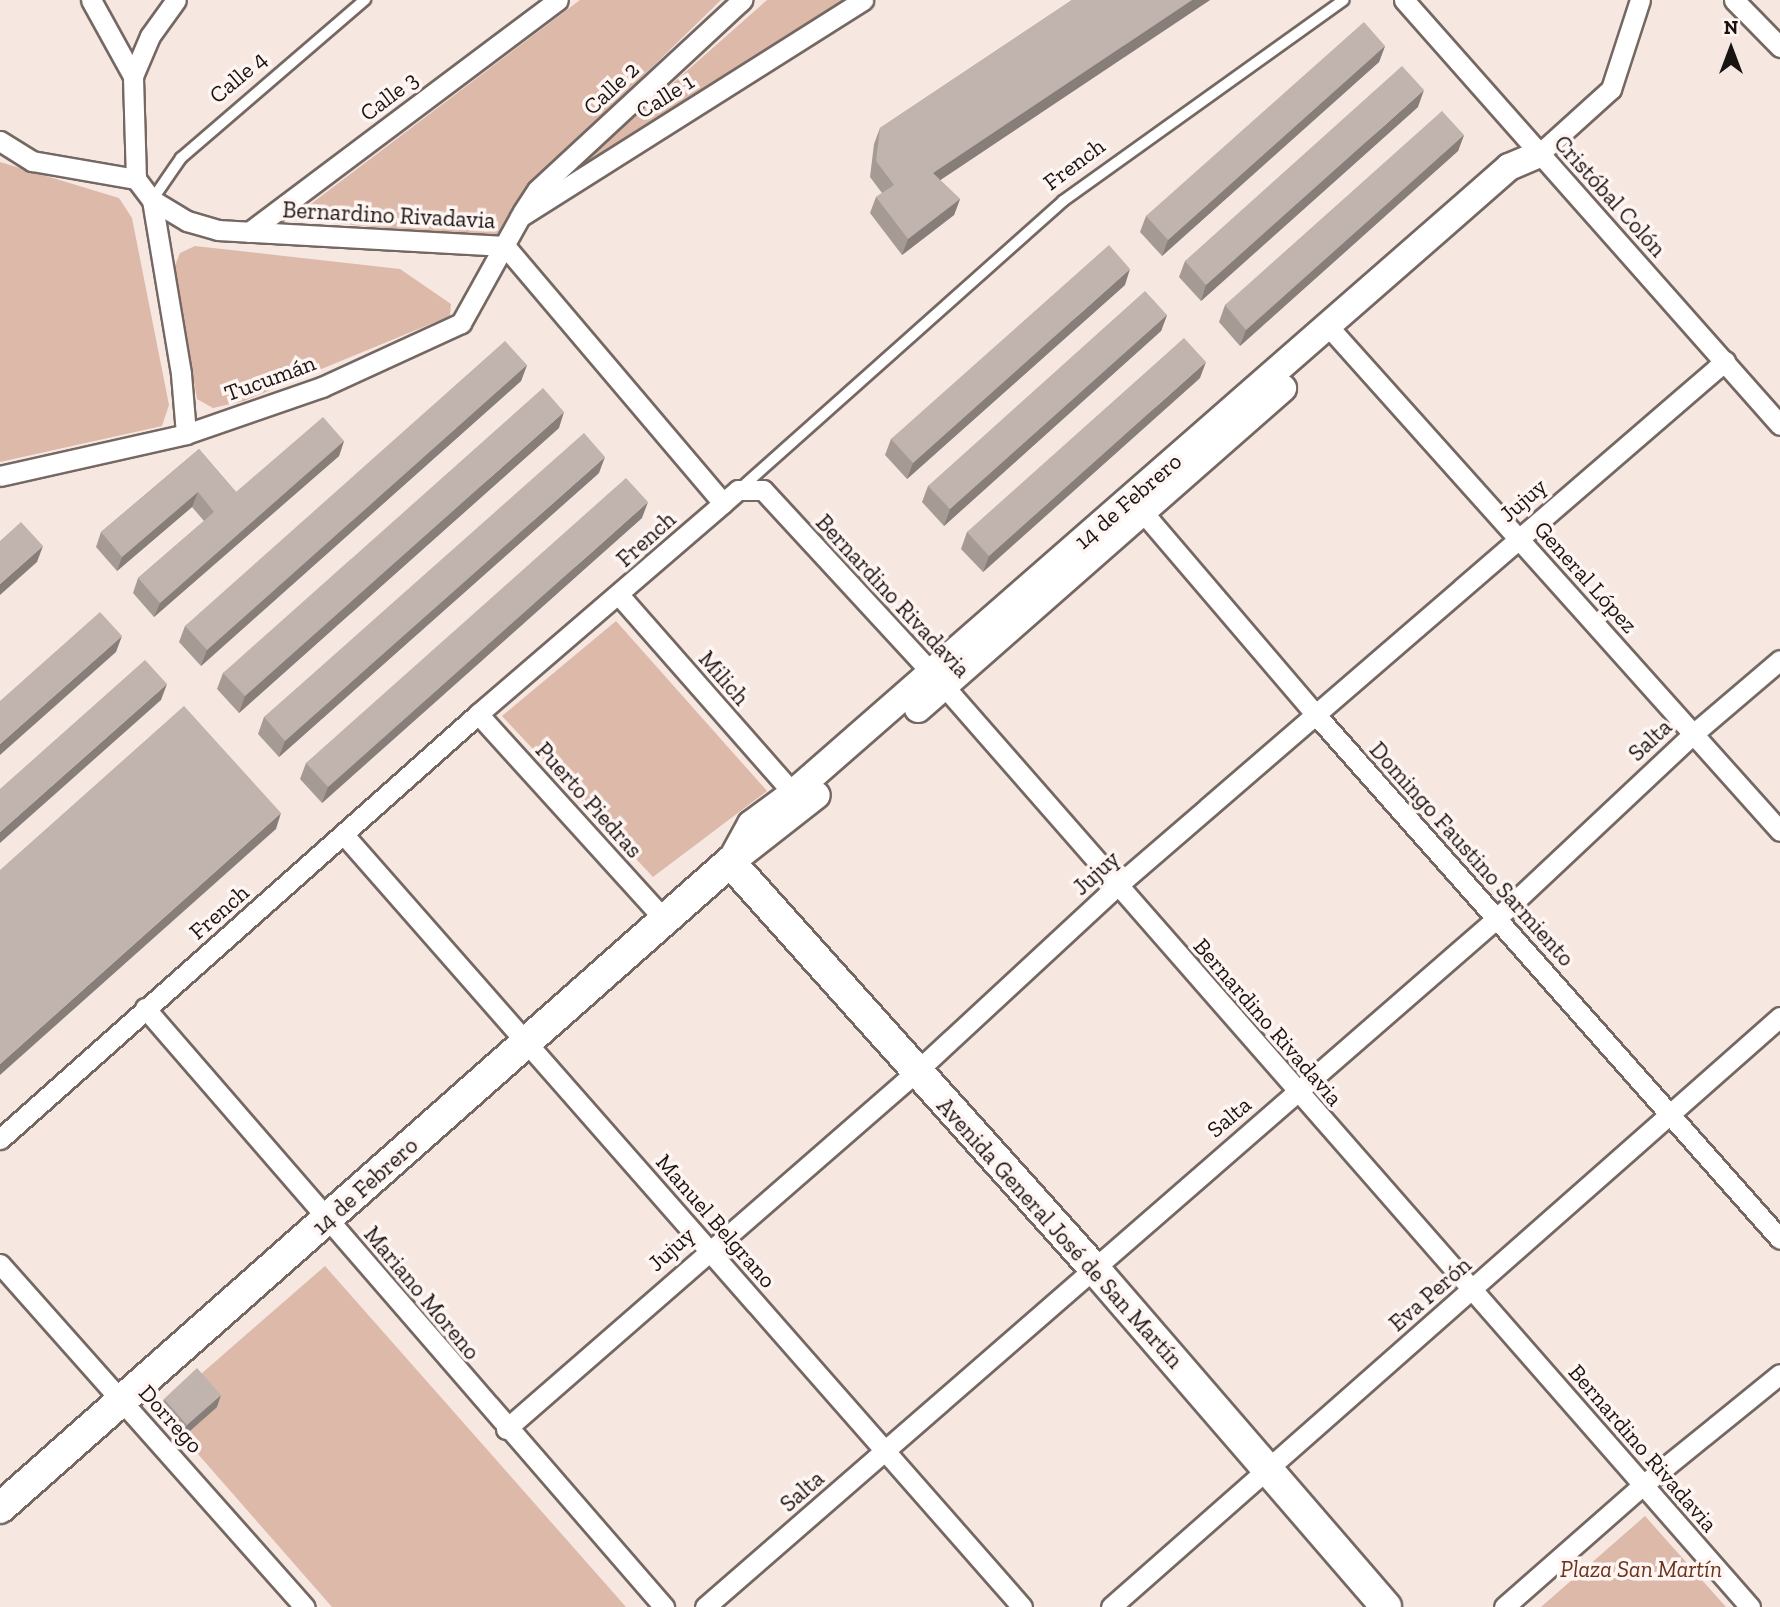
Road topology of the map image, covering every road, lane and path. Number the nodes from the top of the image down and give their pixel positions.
1 (91, 0) edge
2 (176, 0) edge
3 (365, 0) edge
4 (558, 0) edge
5 (742, 0) edge
6 (863, 0) edge
7 (1344, 0) edge
8 (1404, 0) edge
9 (1640, 0) edge
10 (1734, 0) edge
11 (1780, 47) edge
12 (134, 76) junction
13 (0, 141) edge
14 (1539, 154) junction
15 (136, 179) junction
16 (152, 200) junction
17 (520, 216) junction
18 (249, 232) junction
19 (505, 246) junction
20 (1333, 332) junction
21 (1725, 361) junction
22 (1780, 425) edge
23 (186, 434) junction
24 (0, 477) edge
25 (731, 496) junction
26 (1138, 506) junction
27 (1518, 537) junction
28 (619, 596) junction
29 (1780, 660) edge
30 (937, 680) junction
31 (478, 714) junction
32 (1317, 716) junction
33 (1693, 734) junction
34 (793, 793) junction
35 (1780, 831) edge
36 (345, 836) junction
37 (730, 862) junction
38 (1118, 886) junction
39 (1497, 918) junction
40 (664, 919) junction
41 (145, 1008) junction
42 (1780, 1017) edge
43 (528, 1041) junction
44 (916, 1071) junction
45 (1296, 1093) junction
46 (1668, 1113) junction
47 (0, 1139) edge
48 (328, 1220) junction
49 (1780, 1239) edge
50 (708, 1249) junction
51 (0, 1264) edge
52 (1092, 1266) junction
53 (1472, 1290) junction
54 (1780, 1374) edge
55 (122, 1401) junction
56 (506, 1429) junction
57 (885, 1451) junction
58 (1267, 1468) junction
59 (1643, 1485) junction
60 (0, 1508) edge
61 (301, 1606) edge
62 (664, 1607) edge
63 (705, 1607) edge
64 (1022, 1607) edge
65 (1111, 1607) edge
66 (1386, 1607) edge
67 (1504, 1607) edge
68 (1750, 1607) edge

1 - 12 street
2 - 12 street
3 - 16 lane, Calle 4
4 - 18 street, Calle 3
5 - 17 street, Calle 2
6 - 17 street, Calle 1
7 - 25 lane, French
8 - 14 street, Cristóbal Colón
9 - 14 street, 14 de Febrero
10 - 11 street
12 - 15 street
13 - 15 street
14 - 20 main road, 14 de Febrero
14 - 21 street, Cristóbal Colón
15 - 16 street, Bernardino Rivadavia
16 - 18 street, Bernardino Rivadavia
16 - 23 street
17 - 19 street
18 - 19 street, Bernardino Rivadavia
19 - 23 street, Tucumán
19 - 25 street, Bernardino Rivadavia
20 - 26 main road, 14 de Febrero
20 - 27 street, General López
21 - 22 street, Cristóbal Colón
21 - 27 street, Jujuy
23 - 24 street, Tucumán
25 - 28 street, French
25 - 30 street, Bernardino Rivadavia
26 - 30 main road, 14 de Febrero
26 - 32 street, Domingo Faustino Sarmiento
27 - 32 street, Jujuy
27 - 33 street, General López
28 - 31 street, French
28 - 34 street, Milich
29 - 33 street, Salta
30 - 34 main road, 14 de Febrero
30 - 37 main road, 14 de Febrero
30 - 38 street, Bernardino Rivadavia
31 - 36 street, French
31 - 40 street, Puerto Piedras
32 - 38 street, Jujuy
32 - 39 street, Domingo Faustino Sarmiento
33 - 35 street, General López
33 - 39 street, Salta
34 - 37 main road, 14 de Febrero
36 - 41 street, French
36 - 43 street, Manuel Belgrano
37 - 40 main road, 14 de Febrero
37 - 44 main road, Avenida General José de San Martín
38 - 44 street, Jujuy
38 - 45 street, Bernardino Rivadavia
39 - 45 street, Salta
39 - 46 street, Domingo Faustino Sarmiento
40 - 43 main road, 14 de Febrero
41 - 47 street, French
41 - 48 street, Mariano Moreno
42 - 46 street, Eva Perón
43 - 48 main road, 14 de Febrero
43 - 50 street, Manuel Belgrano
44 - 50 street, Jujuy
44 - 52 main road, Avenida General José de San Martín
45 - 52 street, Salta
45 - 53 street, Bernardino Rivadavia
46 - 49 street, Domingo Faustino Sarmiento
46 - 53 street, Eva Perón
48 - 55 main road, 14 de Febrero
48 - 56 street, Mariano Moreno
50 - 56 street, Jujuy
50 - 57 street, Manuel Belgrano
51 - 55 street, Dorrego
52 - 57 street, Salta
52 - 58 main road, Avenida General José de San Martín
53 - 58 street, Eva Perón
53 - 59 street, Bernardino Rivadavia
54 - 59 street
55 - 60 main road, 14 de Febrero
55 - 61 street, Dorrego
56 - 62 street, Mariano Moreno
57 - 63 street, Salta
57 - 64 street, Manuel Belgrano
58 - 65 street, Eva Perón
58 - 66 main road, Avenida General José de San Martín
59 - 67 street
59 - 68 street, Bernardino Rivadavia

